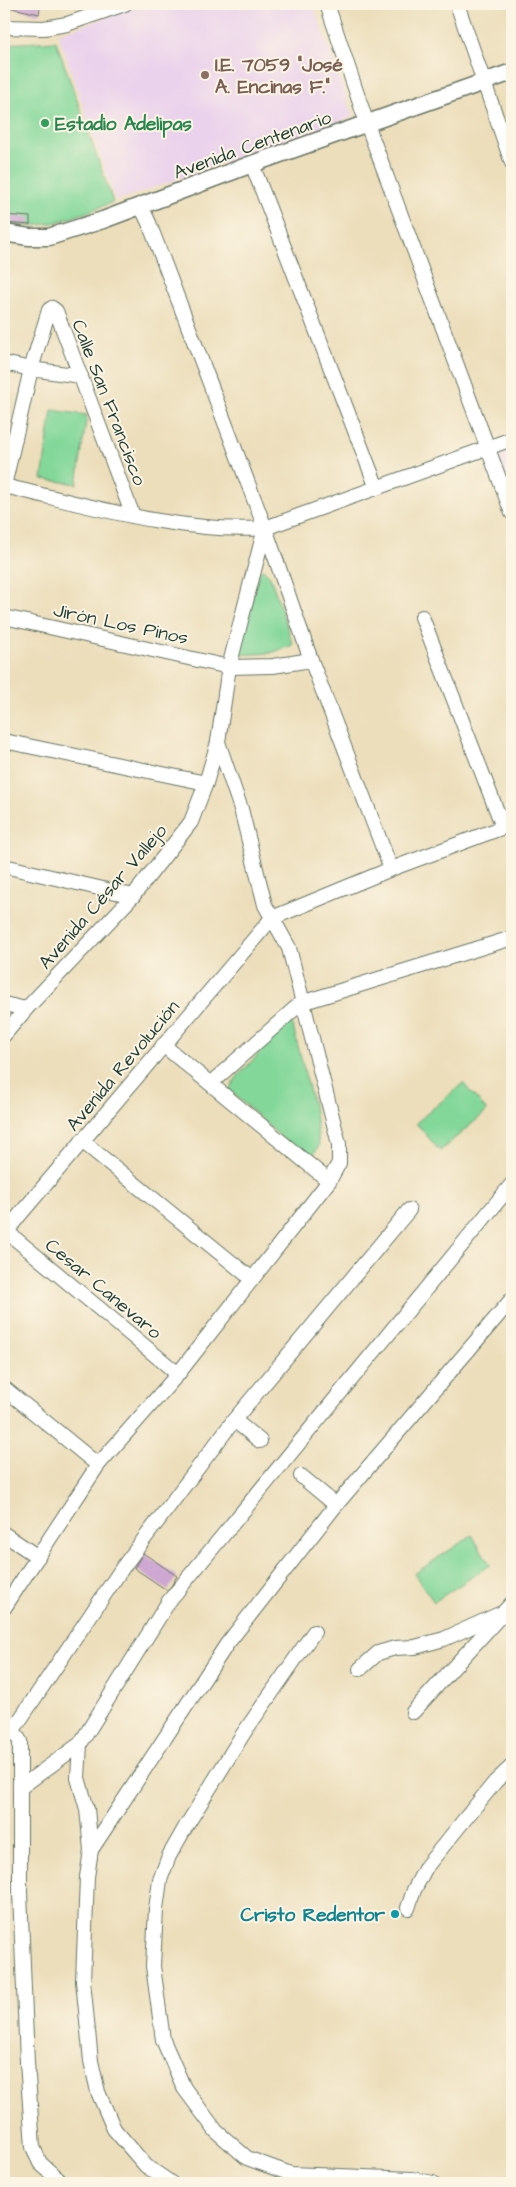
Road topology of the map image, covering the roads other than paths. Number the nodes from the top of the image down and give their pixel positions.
1 (125, 4) edge
2 (327, 4) edge
3 (457, 4) edge
4 (4, 27) edge
5 (512, 72) edge
6 (484, 82) junction
7 (367, 124) junction
8 (512, 162) edge
9 (252, 164) junction
10 (141, 206) junction
11 (4, 233) edge
12 (4, 363) edge
13 (31, 370) junction
14 (81, 376) junction
15 (512, 440) edge
16 (489, 448) junction
17 (4, 486) edge
18 (377, 488) junction
19 (512, 514) edge
20 (133, 516) junction
21 (265, 528) junction
22 (4, 617) edge
23 (422, 617) dead end
24 (311, 660) junction
25 (229, 667) junction
26 (4, 741) edge
27 (218, 742) junction
28 (206, 783) junction
29 (508, 825) edge
30 (4, 866) edge
31 (391, 869) junction
32 (132, 896) junction
33 (272, 918) junction
34 (512, 938) edge
35 (302, 1003) junction
36 (4, 1004) edge
37 (26, 1009) junction
38 (4, 1035) edge
39 (163, 1045) junction
40 (211, 1084) junction
41 (82, 1141) junction
42 (329, 1181) junction
43 (512, 1184) edge
44 (409, 1210) dead end
45 (5, 1234) edge
46 (252, 1279) junction
47 (512, 1299) edge
48 (178, 1374) junction
49 (4, 1388) edge
50 (234, 1420) junction
51 (260, 1441) dead end
52 (98, 1465) junction
53 (302, 1476) dead end
54 (336, 1505) junction
55 (4, 1534) edge
56 (38, 1557) junction
57 (4, 1608) edge
58 (508, 1608) edge
59 (314, 1632) dead end
60 (360, 1669) dead end
61 (413, 1712) dead end
62 (8, 1729) edge
63 (80, 1744) junction
64 (512, 1766) edge
65 (21, 1787) junction
66 (91, 1850) junction
67 (408, 1908) dead end
68 (62, 2183) edge
69 (171, 2183) edge
70 (433, 2183) edge

1 - 4 street
2 - 7 street
3 - 6 street
5 - 6 street, Avenida Centenario
6 - 7 street, Avenida Centenario
6 - 8 street
7 - 9 street, Avenida Centenario
7 - 16 street
9 - 10 street, Avenida Centenario
9 - 18 street
10 - 11 street, Avenida Centenario
10 - 21 street
12 - 13 street
13 - 14 street
13 - 14 street, Calle San Francisco
13 - 17 street, Calle San Francisco
14 - 20 street, Calle San Francisco
15 - 16 street
16 - 18 street
16 - 19 street
17 - 20 street
18 - 21 street
20 - 21 street
21 - 24 street
21 - 25 street, Avenida César Vallejo
22 - 25 street, Jirón Los Pinos
23 - 29 street
24 - 25 street, Jirón Los Pinos
24 - 31 street
25 - 27 street, Avenida César Vallejo
26 - 28 street
27 - 28 street, Avenida César Vallejo
27 - 33 street
28 - 32 street, Avenida César Vallejo
29 - 31 street
30 - 32 street
31 - 33 street
32 - 37 street, Avenida César Vallejo
33 - 35 street
33 - 39 street, Avenida Revolución
34 - 35 street
35 - 40 street
35 - 42 street
36 - 37 street
37 - 38 street, Avenida César Vallejo
39 - 40 street
39 - 41 street, Avenida Revolución
40 - 42 street
41 - 45 street, Avenida Revolución
41 - 46 street
42 - 46 street
43 - 63 street
44 - 50 street
45 - 48 street, Cesar Canevaro
46 - 48 street
47 - 54 street
48 - 52 street
49 - 52 street
50 - 51 street
50 - 62 street
52 - 56 street
53 - 54 street
54 - 66 street
55 - 56 street
56 - 57 street
58 - 60 street
58 - 61 street
59 - 70 street
62 - 65 street
63 - 65 street
63 - 66 street
64 - 67 street
65 - 68 street
66 - 69 street

